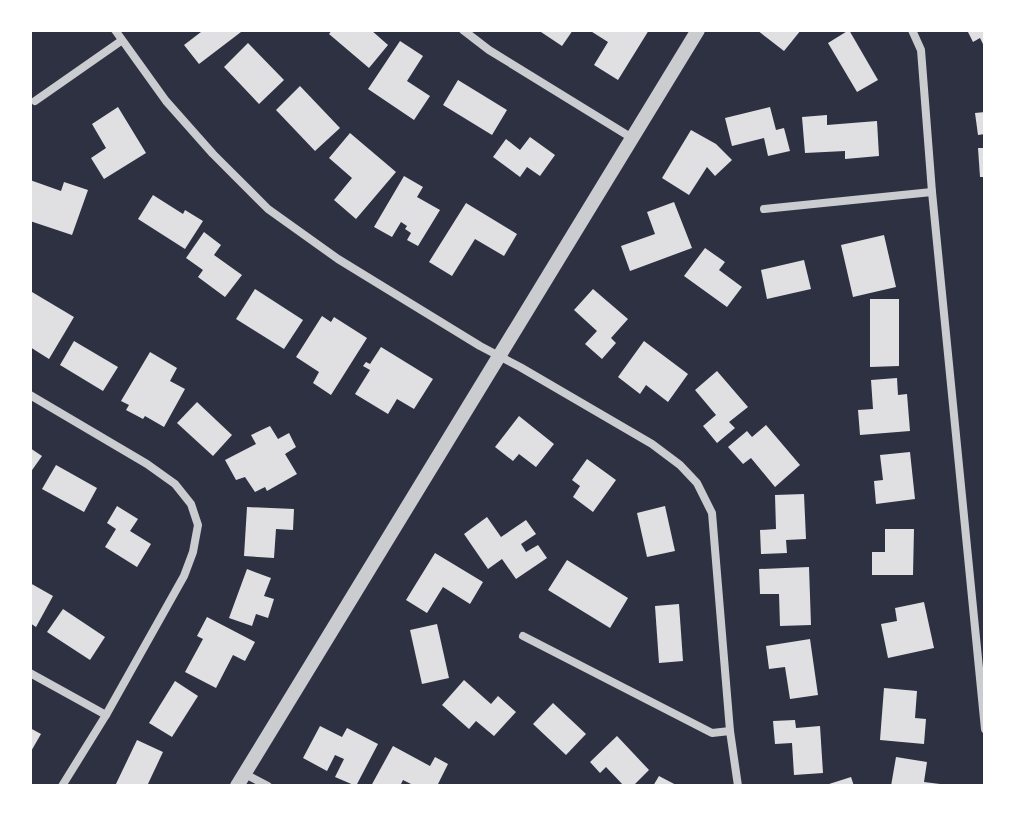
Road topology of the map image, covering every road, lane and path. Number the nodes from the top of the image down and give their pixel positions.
1 (115, 30) edge
2 (463, 30) edge
3 (698, 30) edge
4 (912, 30) edge
5 (121, 41) junction
6 (35, 101) dead end
7 (632, 138) junction
8 (932, 192) junction
9 (764, 209) dead end
10 (499, 356) junction
11 (30, 395) edge
12 (523, 636) dead end
13 (30, 673) edge
14 (106, 715) junction
15 (985, 729) edge
16 (730, 731) junction
17 (241, 780) edge
18 (62, 786) edge
19 (268, 786) edge
20 (738, 786) edge

1 - 5 street
2 - 7 street
3 - 7 street
4 - 8 street
5 - 6 street
5 - 10 street
7 - 10 street
8 - 9 street
8 - 15 street
10 - 16 street
10 - 17 street
11 - 14 street
12 - 16 street
13 - 14 street
14 - 18 street
16 - 20 street
17 - 19 street

